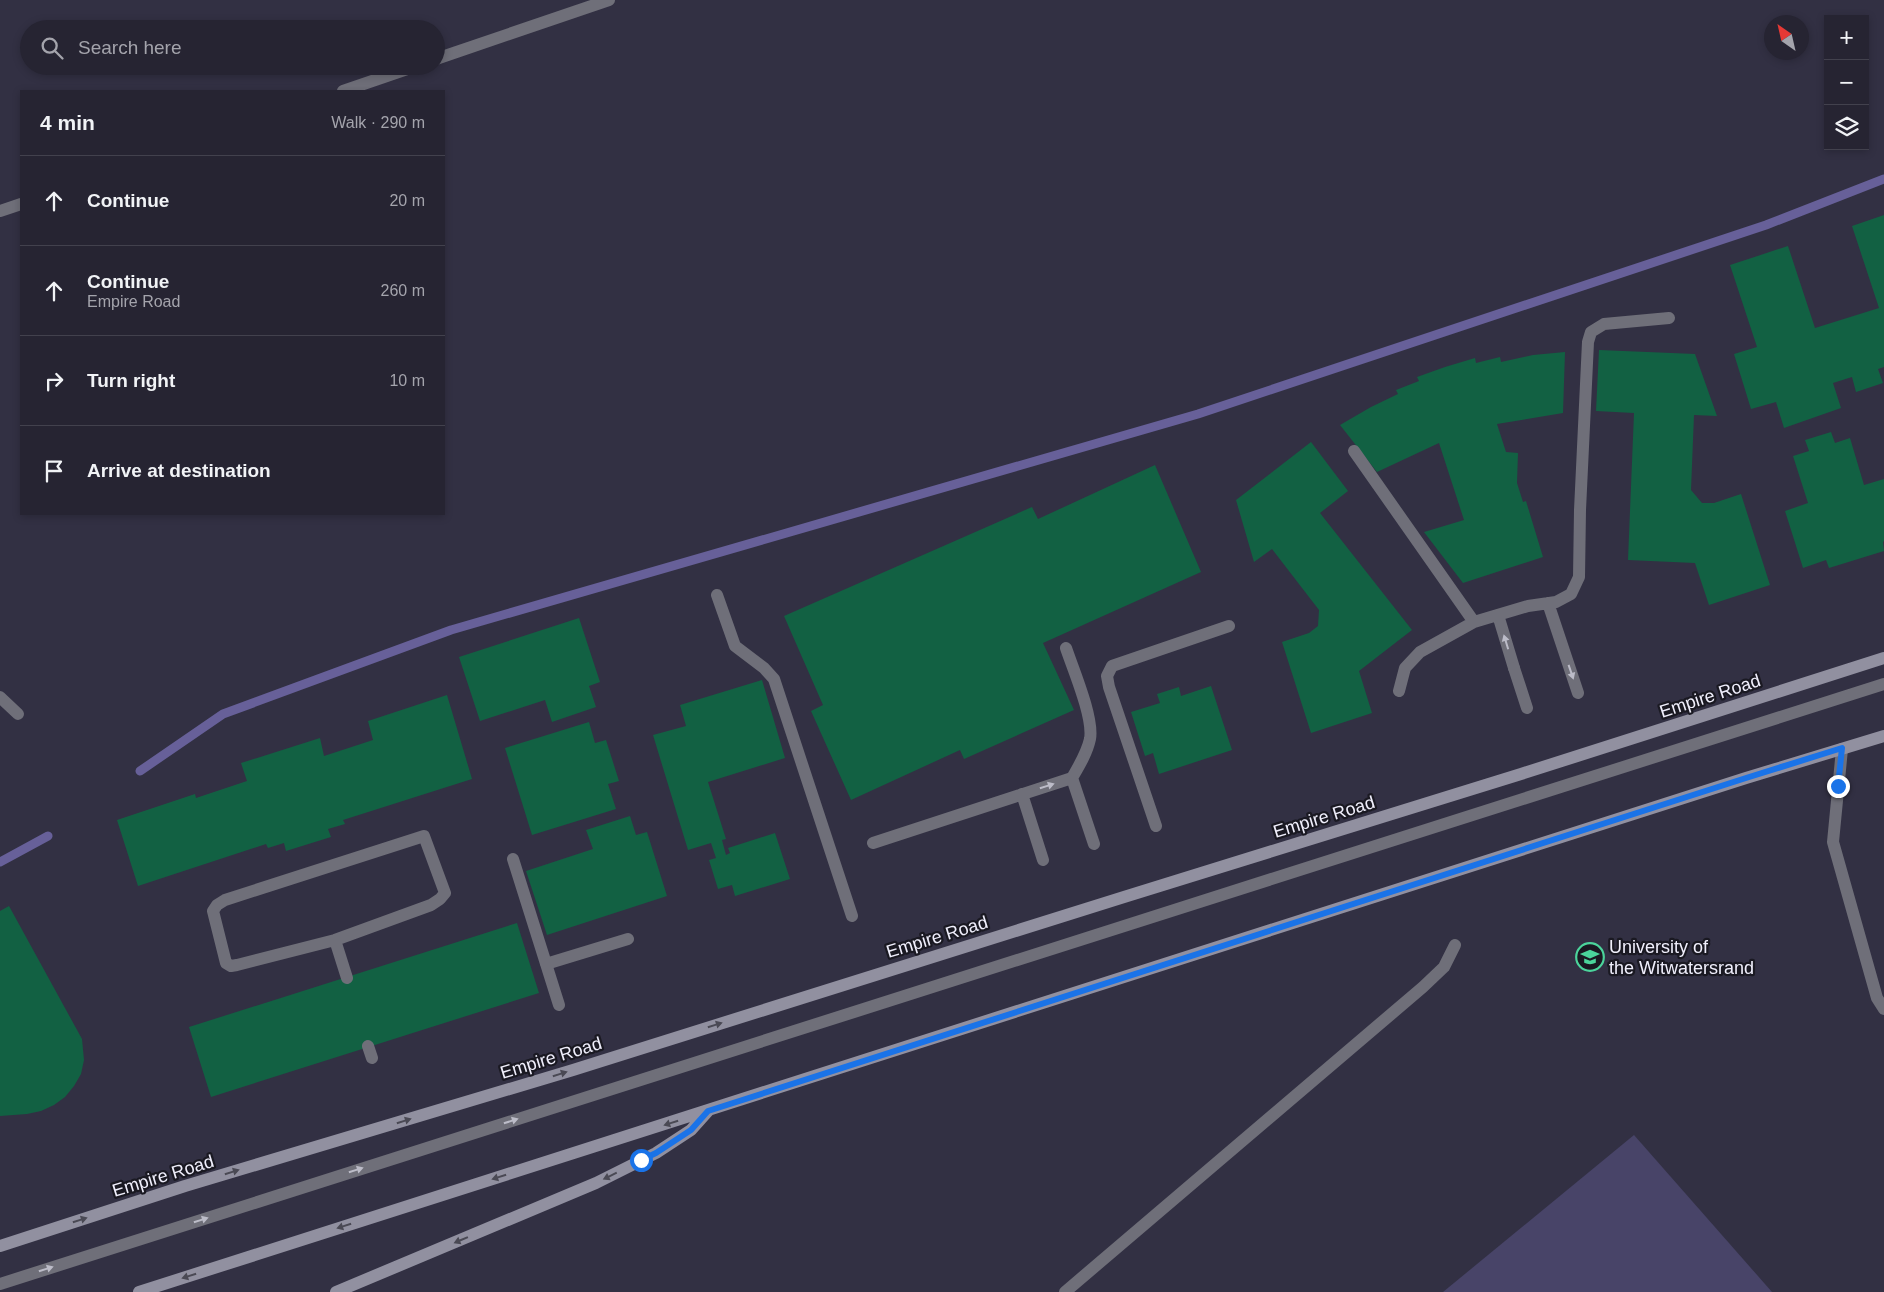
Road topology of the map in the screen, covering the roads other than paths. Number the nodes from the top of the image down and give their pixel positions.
1 (609, 0) edge
2 (445, 56) edge
3 (390, 75) edge
4 (346, 90) edge
5 (20, 204) edge
6 (0, 211) edge
7 (1669, 318) dead end
8 (1354, 451) dead end
9 (717, 595) dead end
10 (1548, 603) junction
11 (1498, 615) junction
12 (1474, 622) junction
13 (1229, 626) dead end
14 (1066, 648) dead end
15 (1884, 658) edge
16 (1884, 684) edge
17 (1399, 690) dead end
18 (1578, 693) dead end
19 (0, 697) edge
20 (1527, 708) dead end
21 (18, 714) dead end
22 (1884, 736) edge
23 (1842, 748) junction
24 (1072, 778) junction
25 (1022, 794) junction
26 (1156, 826) dead end
27 (873, 843) dead end
28 (1094, 844) dead end
29 (513, 859) dead end
30 (1042, 860) dead end
31 (852, 916) dead end
32 (628, 938) dead end
33 (335, 940) junction
34 (1455, 945) dead end
35 (546, 964) junction
36 (347, 978) dead end
37 (559, 1005) dead end
38 (1884, 1010) edge
39 (708, 1111) junction
40 (0, 1246) edge
41 (0, 1284) edge
42 (139, 1292) edge
43 (336, 1292) edge
44 (1065, 1292) edge

1 - 2 street
3 - 4 street
5 - 6 street
7 - 10 street
8 - 12 street
9 - 31 street
10 - 11 street
10 -> 18 street
11 - 12 street
20 -> 11 street
12 - 17 street
13 - 26 street
14 - 24 street
40 -> 15 main road, Empire Road
41 -> 16 street
19 - 21 street
22 - 23 main road
23 - 38 street
23 - 39 main road
25 -> 24 street
24 - 28 street
25 - 27 street
25 - 30 street
29 - 35 street
32 - 35 street
33 - 33 street
33 - 36 street
34 - 44 street
35 - 37 street
39 -> 42 main road
39 -> 43 main road

